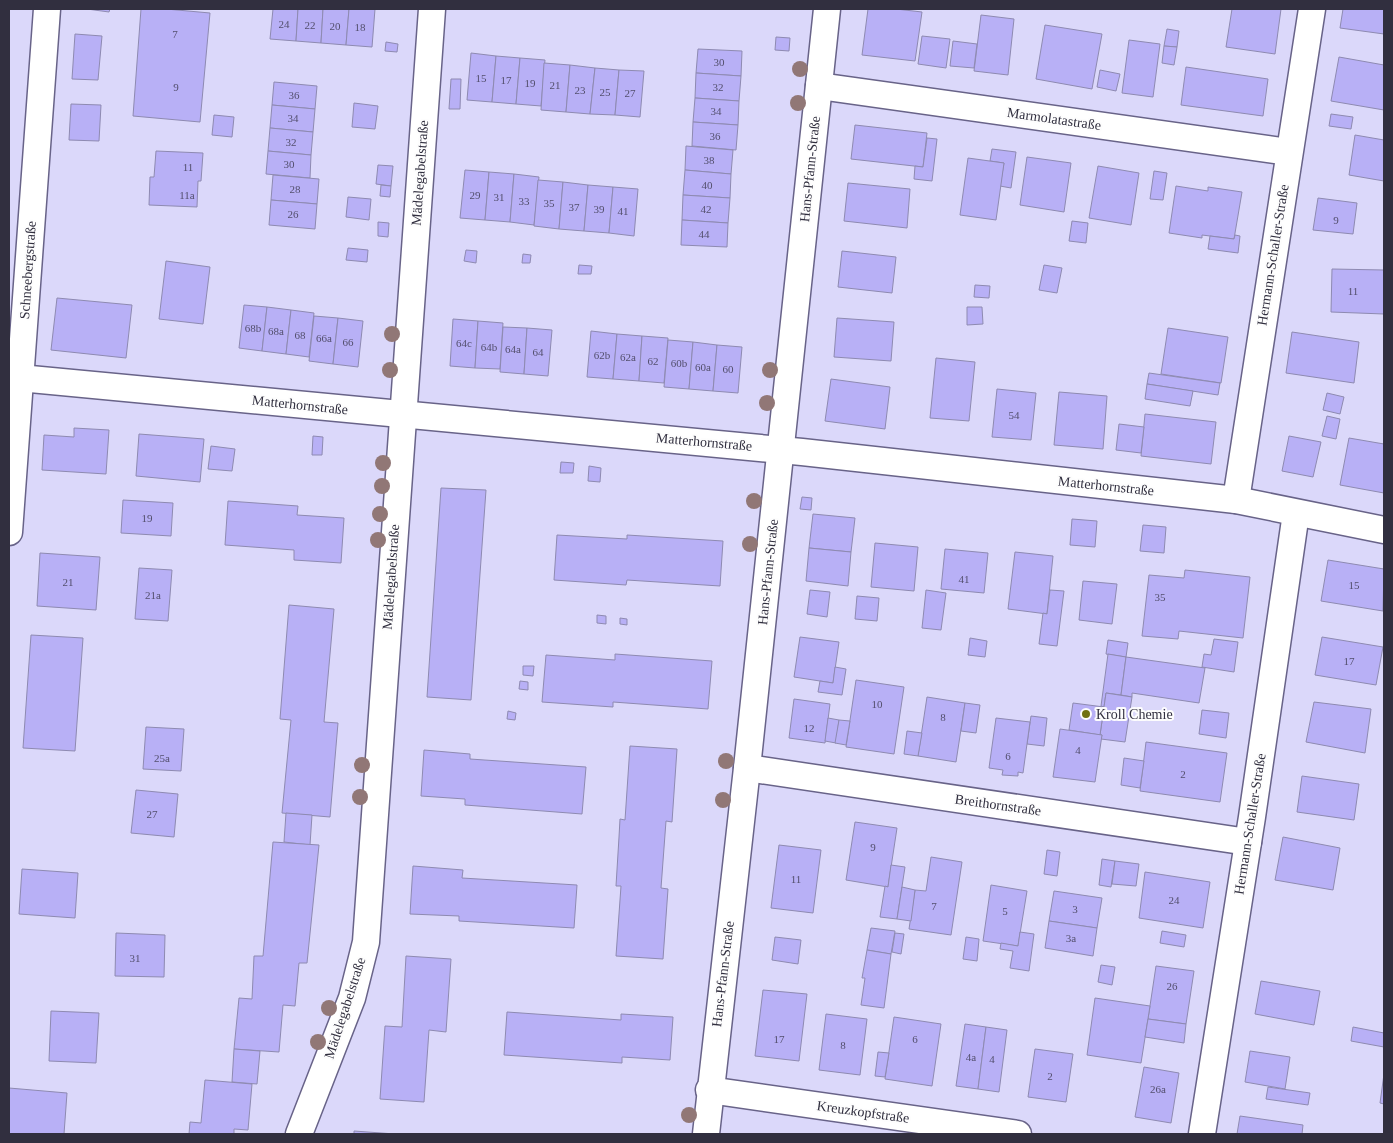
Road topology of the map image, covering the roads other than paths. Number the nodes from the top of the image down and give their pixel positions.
1 (47, 9) edge
2 (432, 9) edge
3 (827, 9) edge
4 (1312, 9) edge
5 (819, 86) junction
6 (1289, 152) junction
7 (14, 378) edge
8 (402, 415) junction
9 (781, 449) junction
10 (1236, 500) junction
11 (1296, 513) junction
12 (1384, 530) edge
13 (9, 532) edge
14 (747, 768) junction
15 (1248, 842) junction
16 (710, 1090) junction
17 (299, 1134) edge
18 (706, 1134) edge
19 (1018, 1134) edge
20 (1202, 1134) edge

1 - 7 street, Schneebergstraße
2 - 8 street, Mädelegabelstraße
3 - 5 street, Hans-Pfann-Straße
4 - 6 street, Hermann-Schaller-Straße
5 - 6 street, Marmolatastraße
5 - 9 street, Hans-Pfann-Straße
6 - 10 street, Hermann-Schaller-Straße
7 - 8 street, Matterhornstraße
7 - 13 street, Schneebergstraße
8 - 9 street, Matterhornstraße
8 - 17 street, Mädelegabelstraße
9 - 10 street, Matterhornstraße
9 - 14 street, Hans-Pfann-Straße
10 - 11 street, Matterhornstraße
11 - 12 street, Matterhornstraße
11 - 15 street, Hermann-Schaller-Straße
14 - 15 street, Breithornstraße
14 - 16 street, Hans-Pfann-Straße
15 - 20 street, Hermann-Schaller-Straße
16 - 18 street, Hans-Pfann-Straße
16 - 19 street, Kreuzkopfstraße

